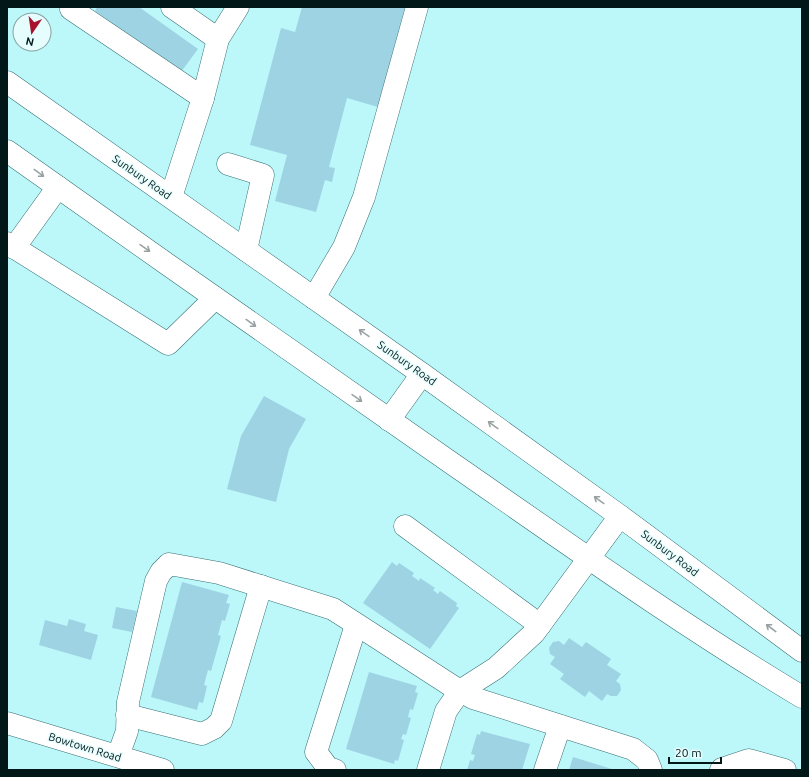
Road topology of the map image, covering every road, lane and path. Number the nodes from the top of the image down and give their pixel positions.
1 (72, 7) edge
2 (172, 7) edge
3 (238, 7) edge
4 (417, 7) edge
5 (218, 39) junction
6 (7, 82) edge
7 (203, 98) junction
8 (7, 150) edge
9 (228, 164) dead end
10 (58, 187) junction
11 (171, 197) junction
12 (10, 245) edge
13 (246, 250) junction
14 (215, 298) junction
15 (314, 298) junction
16 (422, 374) junction
17 (388, 420) junction
18 (620, 516) junction
19 (405, 526) dead end
20 (588, 558) junction
21 (261, 586) junction
22 (356, 625) junction
23 (540, 625) junction
24 (802, 651) edge
25 (460, 691) junction
26 (802, 697) edge
27 (127, 715) junction
28 (7, 723) edge
29 (560, 726) junction
30 (118, 756) junction
31 (163, 770) edge
32 (335, 770) edge
33 (428, 770) edge
34 (545, 770) edge
35 (651, 770) edge
36 (721, 770) edge
37 (785, 770) edge

1 - 7 main road
2 - 5 main road
3 - 5 main road
4 - 15 main road
5 - 7 main road
6 - 11 main road, Sunbury Road
7 - 11 main road
8 -> 10 main road
9 - 13 main road
10 - 12 main road
10 -> 14 main road
11 - 13 main road, Sunbury Road
12 - 14 main road
13 - 15 main road, Sunbury Road
14 -> 17 main road
16 -> 15 main road, Sunbury Road
16 - 17 main road
18 -> 16 main road, Sunbury Road
17 - 20 main road
18 - 20 main road
24 -> 18 main road, Sunbury Road
19 - 23 main road
20 - 23 main road
20 - 26 main road
21 - 22 main road
21 - 27 main road
21 - 27 main road
22 - 25 main road
22 - 32 main road
23 - 25 main road
25 - 29 main road
25 - 33 main road
27 - 30 main road
28 - 30 main road, Bowtown Road
29 - 34 main road
29 - 35 main road
30 - 31 main road, Bowtown Road
36 - 37 main road

